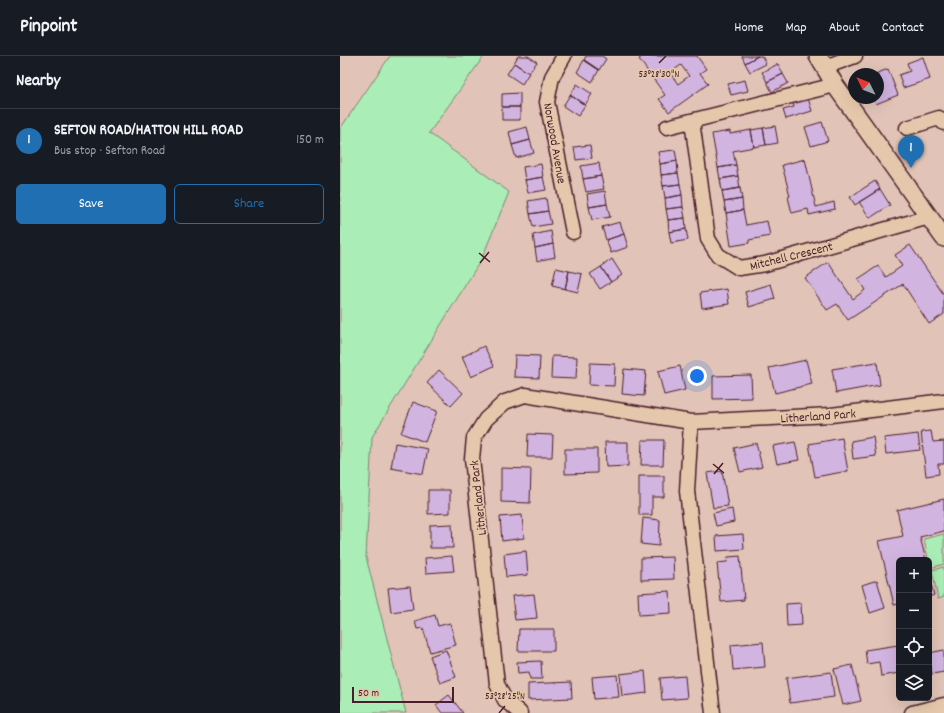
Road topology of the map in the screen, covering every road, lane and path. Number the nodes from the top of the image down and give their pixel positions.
1 (564, 56) edge
2 (855, 56) edge
3 (822, 62) edge
4 (835, 85) junction
5 (692, 121) junction
6 (944, 124) edge
7 (667, 127) dead end
8 (907, 128) dead end
9 (929, 217) junction
10 (573, 232) dead end
11 (944, 238) edge
12 (944, 401) edge
13 (691, 422) junction
14 (944, 705) edge
15 (520, 713) edge
16 (713, 713) edge
17 (912, 713) edge

1 - 10 street, Norwood Avenue
2 - 3 street
3 - 4 main road
4 - 5 street
4 - 9 main road
5 - 7 street
5 - 9 street, Mitchell Crescent
6 - 8 street
9 - 11 main road
12 - 13 street, Litherland Park
13 - 15 street, Litherland Park
13 - 16 street
14 - 17 street

